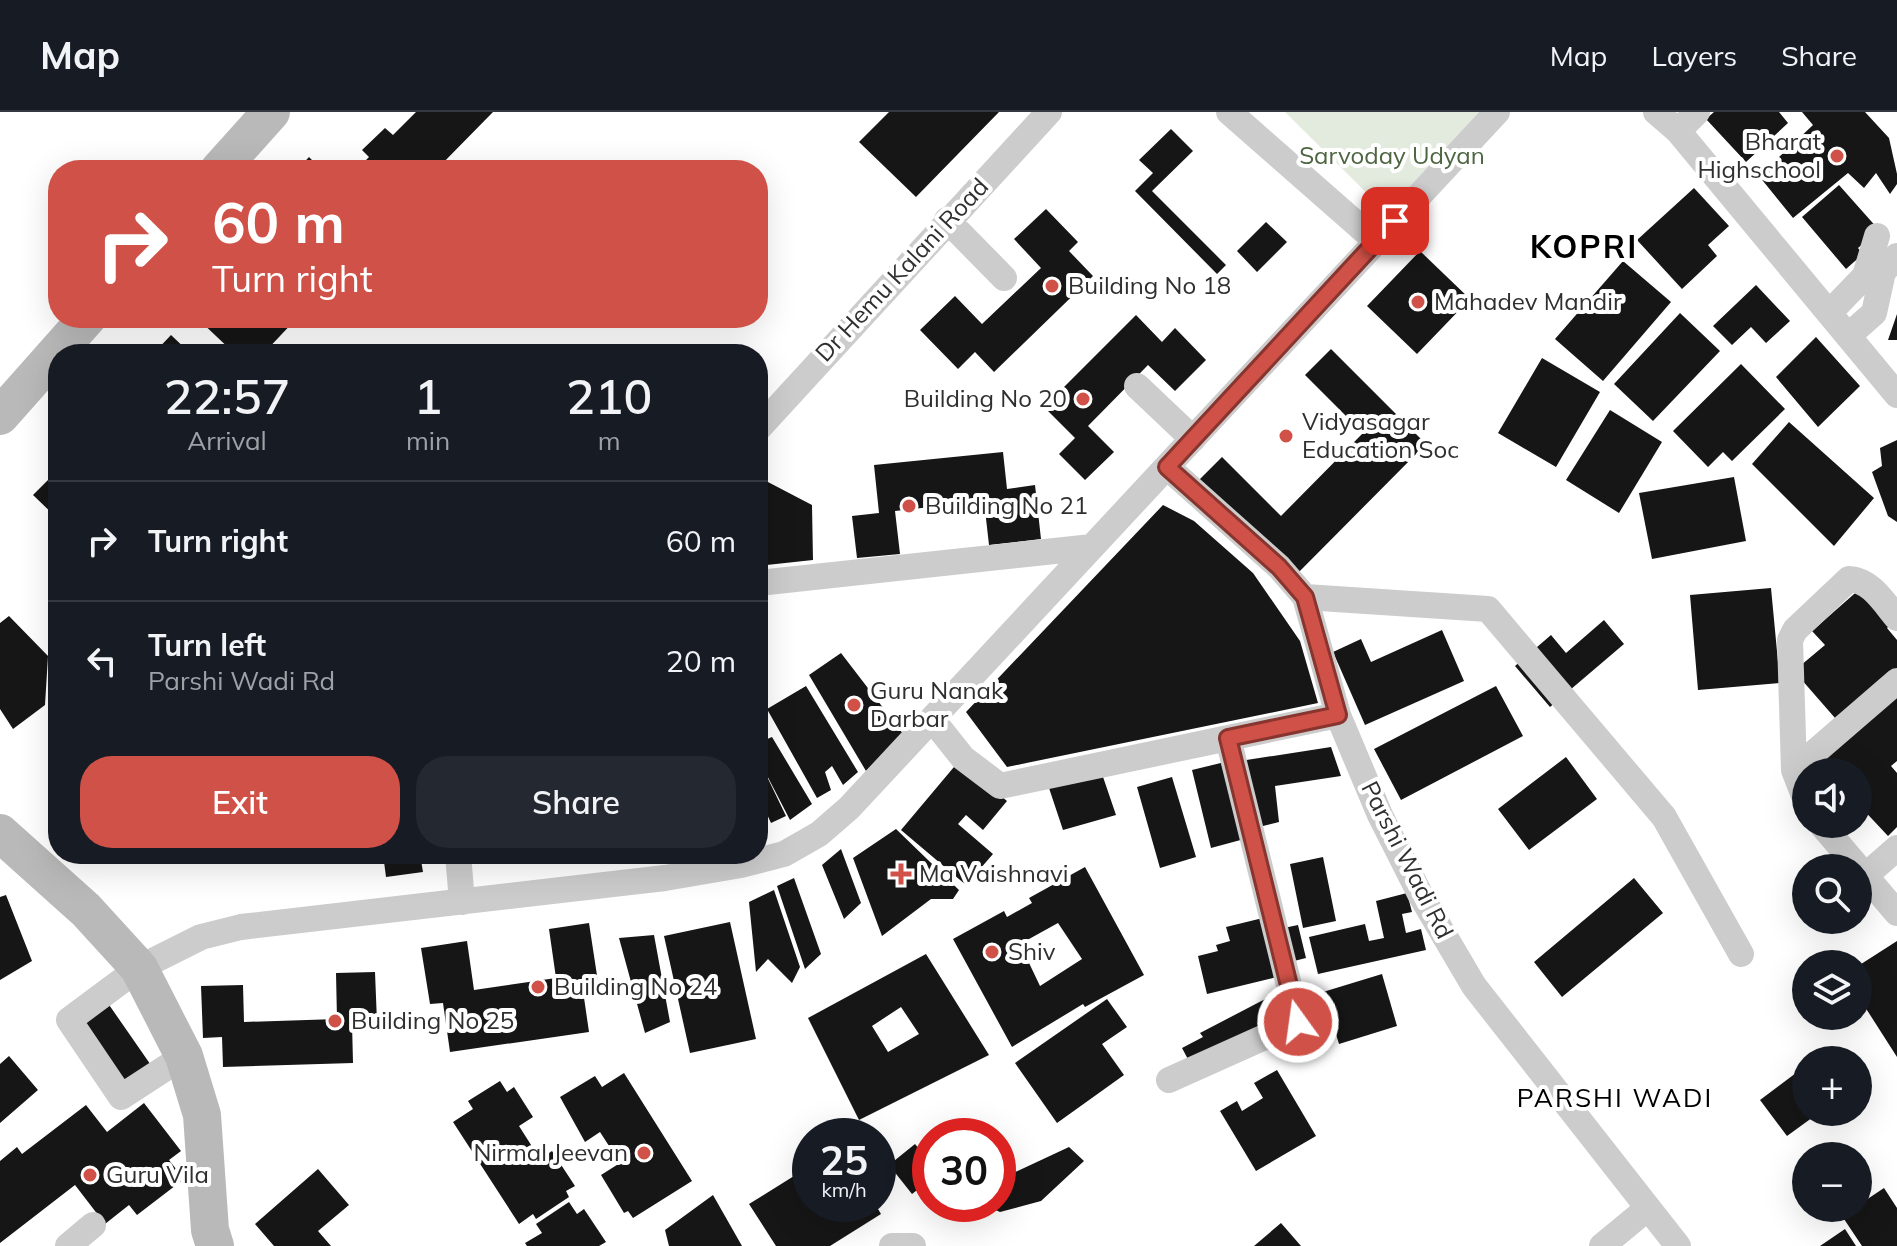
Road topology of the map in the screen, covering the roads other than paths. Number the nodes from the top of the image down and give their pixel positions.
1 (271, 112) edge
2 (1049, 112) edge
3 (1229, 112) edge
4 (1497, 112) edge
5 (1656, 112) edge
6 (1697, 112) edge
7 (1678, 131) junction
8 (228, 160) edge
9 (947, 220) junction
10 (1877, 236) dead end
11 (1376, 241) junction
12 (1897, 256) edge
13 (1004, 278) dead end
14 (1829, 313) junction
15 (78, 328) edge
16 (1848, 336) junction
17 (64, 344) edge
18 (48, 362) edge
19 (1137, 386) dead end
20 (1897, 395) edge
21 (0, 416) edge
22 (768, 418) edge
23 (1193, 439) junction
24 (1167, 467) junction
25 (1092, 547) junction
26 (768, 582) edge
27 (1305, 597) junction
28 (1897, 618) edge
29 (1897, 681) edge
30 (1338, 715) junction
31 (932, 719) junction
32 (1228, 738) junction
33 (1793, 758) edge
34 (1808, 758) edge
35 (0, 833) edge
36 (1833, 838) edge
37 (1897, 848) edge
38 (1846, 854) edge
39 (768, 856) edge
40 (459, 864) edge
41 (684, 864) edge
42 (664, 866) edge
43 (1872, 870) edge
44 (1872, 884) edge
45 (462, 902) junction
46 (1897, 913) edge
47 (1741, 954) dead end
48 (139, 968) junction
49 (184, 1056) junction
50 (1169, 1080) dead end
51 (1648, 1208) junction
52 (93, 1225) dead end
53 (205, 1241) edge
54 (68, 1246) edge
55 (892, 1246) edge
56 (913, 1246) edge
57 (1602, 1246) edge
58 (1678, 1246) edge

1 - 8 street
2 - 9 street, Dr Hemu Kalani Road
3 - 11 street
4 - 11 street
5 - 7 street
6 - 7 street
7 - 14 street
9 - 13 street
9 - 22 street, Dr Hemu Kalani Road
10 - 14 street
11 - 23 street
12 - 16 street
14 - 16 street
15 - 17 street
16 - 20 street
18 - 21 street
19 - 23 street
23 - 24 street
24 - 25 street
24 - 27 street, Parshi Wadi Rd
25 - 26 street
25 - 31 street
27 - 30 street, Parshi Wadi Rd
27 - 47 street
28 - 33 street
29 - 34 street
30 - 32 street
30 - 51 street, Parshi Wadi Rd
31 - 32 street
31 - 39 street
32 - 50 street
35 - 48 street
36 - 38 street
37 - 43 street
40 - 45 street
41 - 42 street
42 - 45 street
44 - 46 street
45 - 48 street
48 - 49 street
48 - 49 street
49 - 53 street
51 - 57 street
51 - 58 street, Parshi Wadi Rd
52 - 54 street
55 - 56 street

